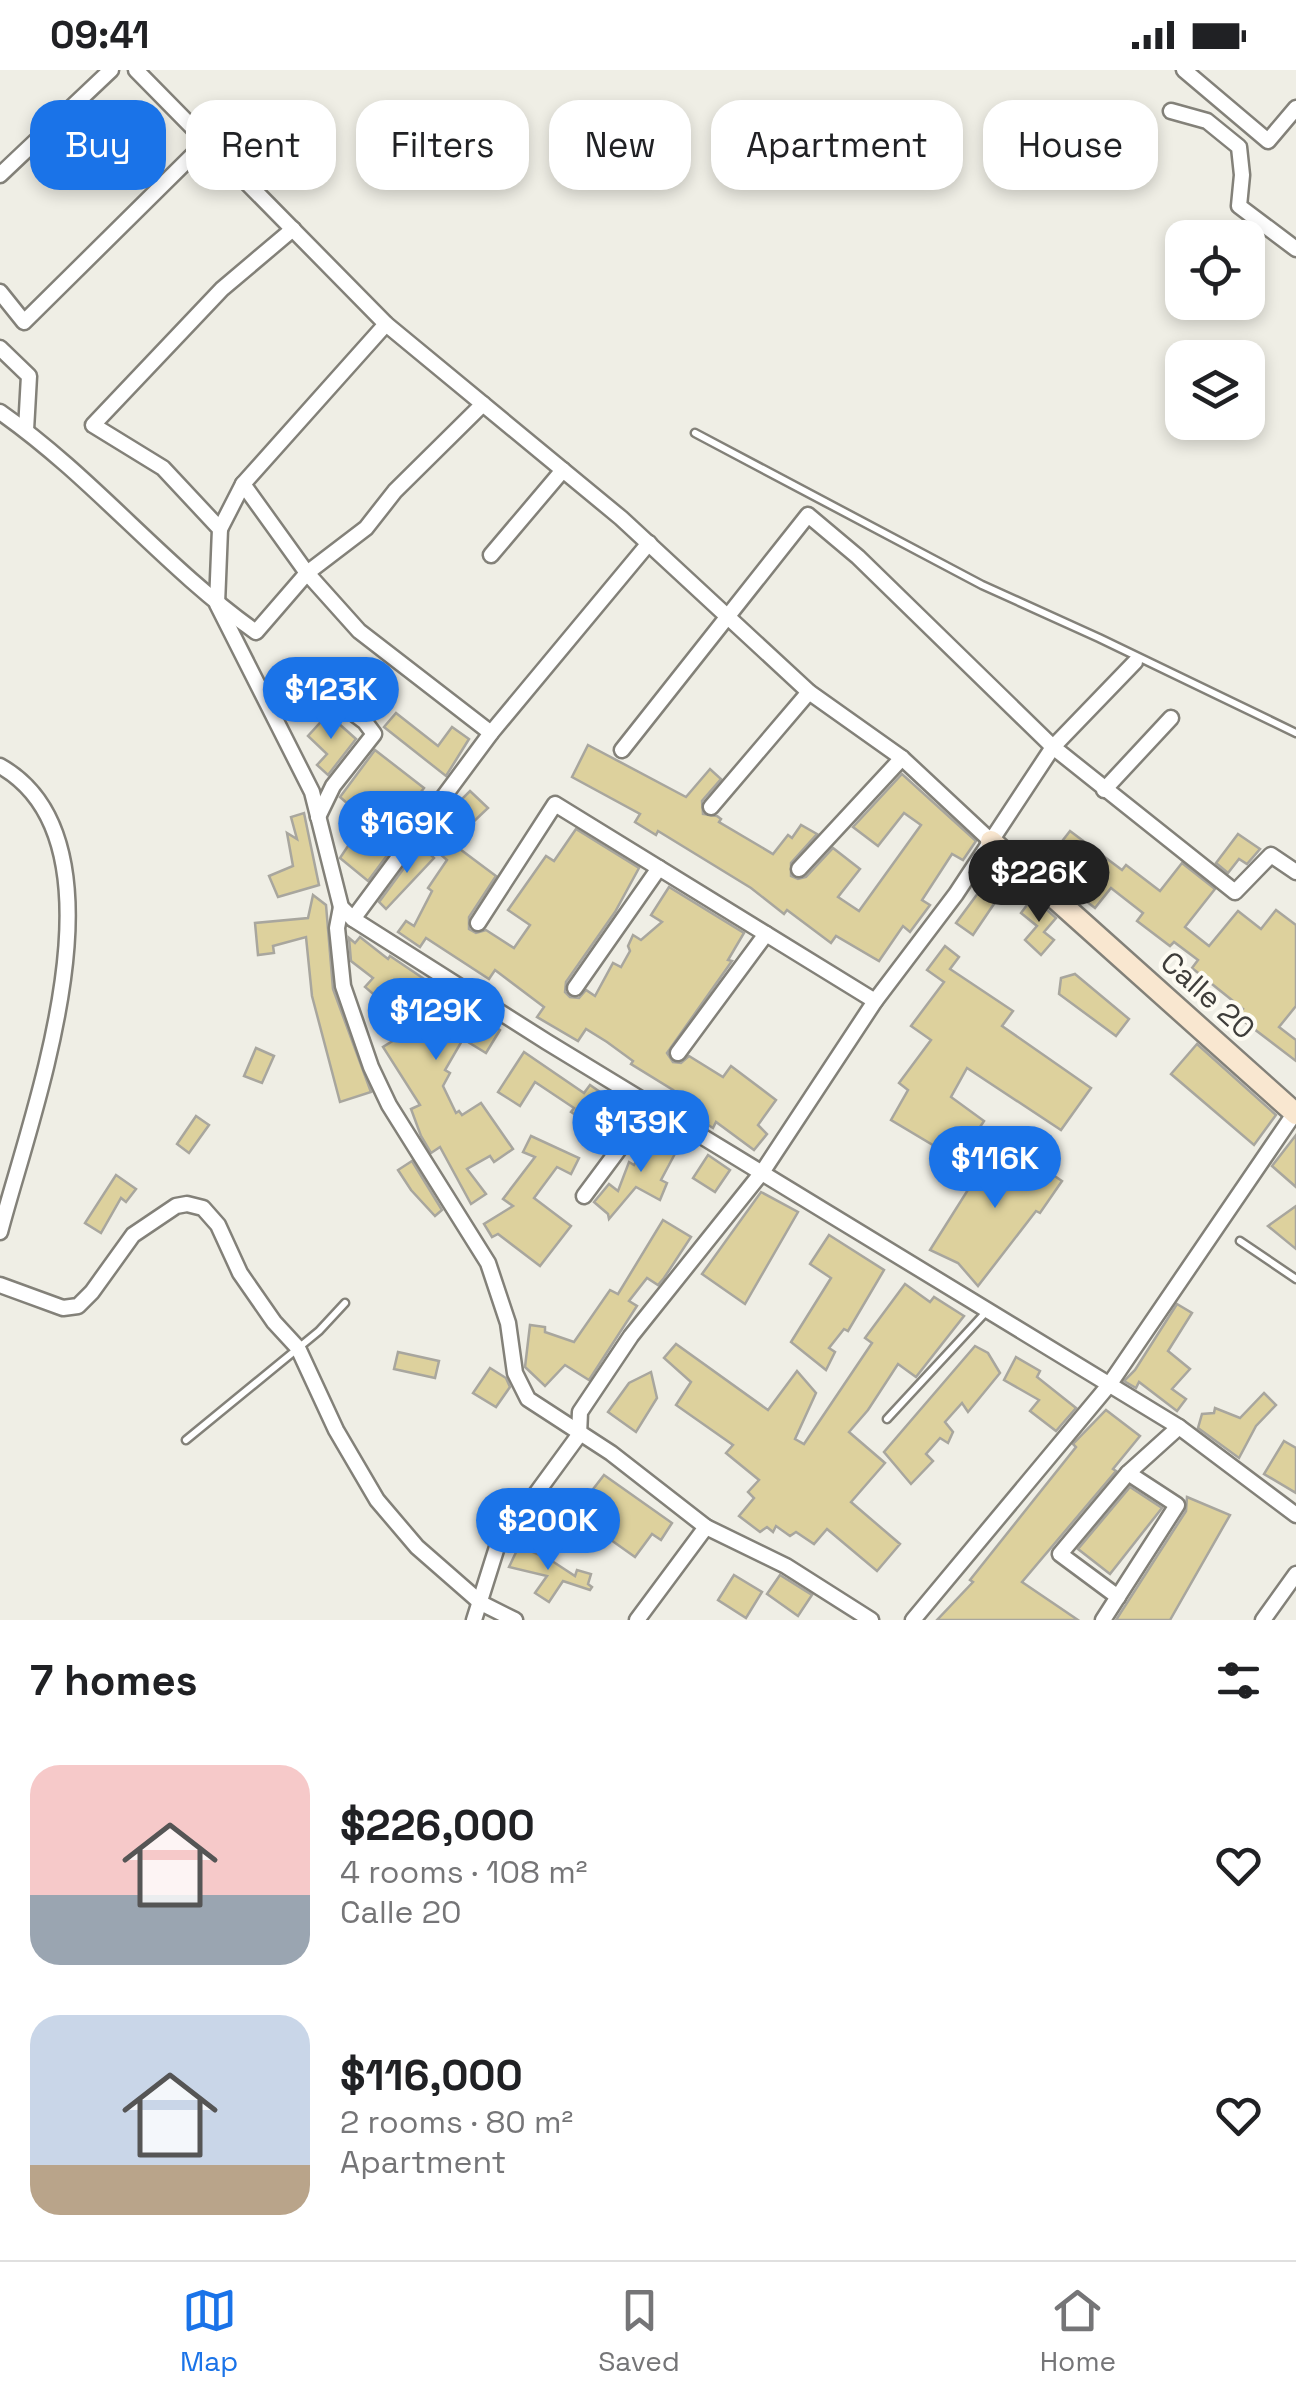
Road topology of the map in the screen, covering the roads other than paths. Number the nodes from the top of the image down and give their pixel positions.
1 (110, 70) edge
2 (136, 70) edge
3 (1187, 71) edge
4 (1296, 108) edge
5 (1170, 110) dead end
6 (186, 119) edge
7 (186, 162) edge
8 (0, 175) edge
9 (256, 190) edge
10 (294, 229) junction
11 (1296, 249) edge
12 (0, 292) edge
13 (386, 324) junction
14 (0, 348) edge
15 (483, 404) junction
16 (0, 412) edge
17 (26, 430) junction
18 (695, 433) dead end
19 (563, 470) junction
20 (243, 484) junction
21 (220, 530) junction
22 (649, 543) junction
23 (491, 556) dead end
24 (308, 574) junction
25 (217, 604) junction
26 (726, 615) junction
27 (1135, 662) dead end
28 (312, 683) dead end
29 (810, 692) junction
30 (1171, 718) dead end
31 (491, 733) junction
32 (1296, 733) edge
33 (1053, 747) junction
34 (622, 750) dead end
35 (902, 758) junction
36 (0, 766) edge
37 (1104, 790) junction
38 (712, 807) dead end
39 (318, 817) junction
40 (991, 841) junction
41 (659, 868) junction
42 (799, 869) dead end
43 (1296, 872) edge
44 (340, 907) junction
45 (353, 918) junction
46 (478, 923) dead end
47 (766, 934) junction
48 (575, 988) dead end
49 (875, 1001) junction
50 (678, 1053) dead end
51 (651, 1106) junction
52 (1296, 1113) edge
53 (762, 1171) junction
54 (584, 1196) dead end
55 (0, 1232) edge
56 (1240, 1241) dead end
57 (1296, 1279) edge
58 (0, 1285) edge
59 (345, 1303) dead end
60 (988, 1310) junction
61 (298, 1348) junction
62 (1108, 1385) junction
63 (887, 1419) dead end
64 (1179, 1427) junction
65 (580, 1435) junction
66 (186, 1440) dead end
67 (1128, 1473) junction
68 (1296, 1515) edge
69 (706, 1526) junction
70 (1296, 1574) edge
71 (1118, 1597) junction
72 (482, 1603) junction
73 (865, 1618) edge
74 (474, 1620) edge
75 (514, 1620) edge
76 (636, 1620) edge
77 (913, 1620) edge
78 (1103, 1620) edge
79 (1263, 1620) edge

1 - 8 street
2 - 6 street
3 - 4 street
5 - 11 street
7 - 12 street
9 - 10 street
10 - 13 street
10 - 21 street
13 - 15 street
13 - 20 street
14 - 17 street
15 - 19 street
15 - 24 street
16 - 17 street
17 - 25 street
18 - 32 lane
19 - 22 street
19 - 23 street
20 - 21 street
20 - 24 street
21 - 25 street
22 - 26 street
22 - 31 street
24 - 25 street
24 - 31 street
25 - 39 street
26 - 29 street
26 - 33 street
26 - 34 street
27 - 33 street
28 - 39 street
29 - 35 street
29 - 38 street
30 - 37 street
31 - 45 street
33 - 37 street
33 - 40 street
35 - 40 street
35 - 42 street
36 - 55 street
37 - 43 street
39 - 44 street
40 - 49 street
40 - 52 main road, Calle 20
41 - 46 street
41 - 47 street
41 - 48 street
44 - 45 street
44 - 65 street
45 - 51 street
47 - 49 street
47 - 50 street
49 - 53 street
51 - 53 street
51 - 54 street
52 - 62 street
53 - 60 street
53 - 65 street
56 - 57 lane
58 - 61 street
59 - 61 lane
60 - 62 street
60 - 63 lane
61 - 66 lane
61 - 72 street
62 - 64 street
62 - 77 street
64 - 67 street
64 - 68 street
65 - 69 street
65 - 72 street
67 - 71 street
67 - 71 street
69 - 73 street
69 - 76 street
70 - 79 street
71 - 78 street
72 - 74 street
72 - 75 street

